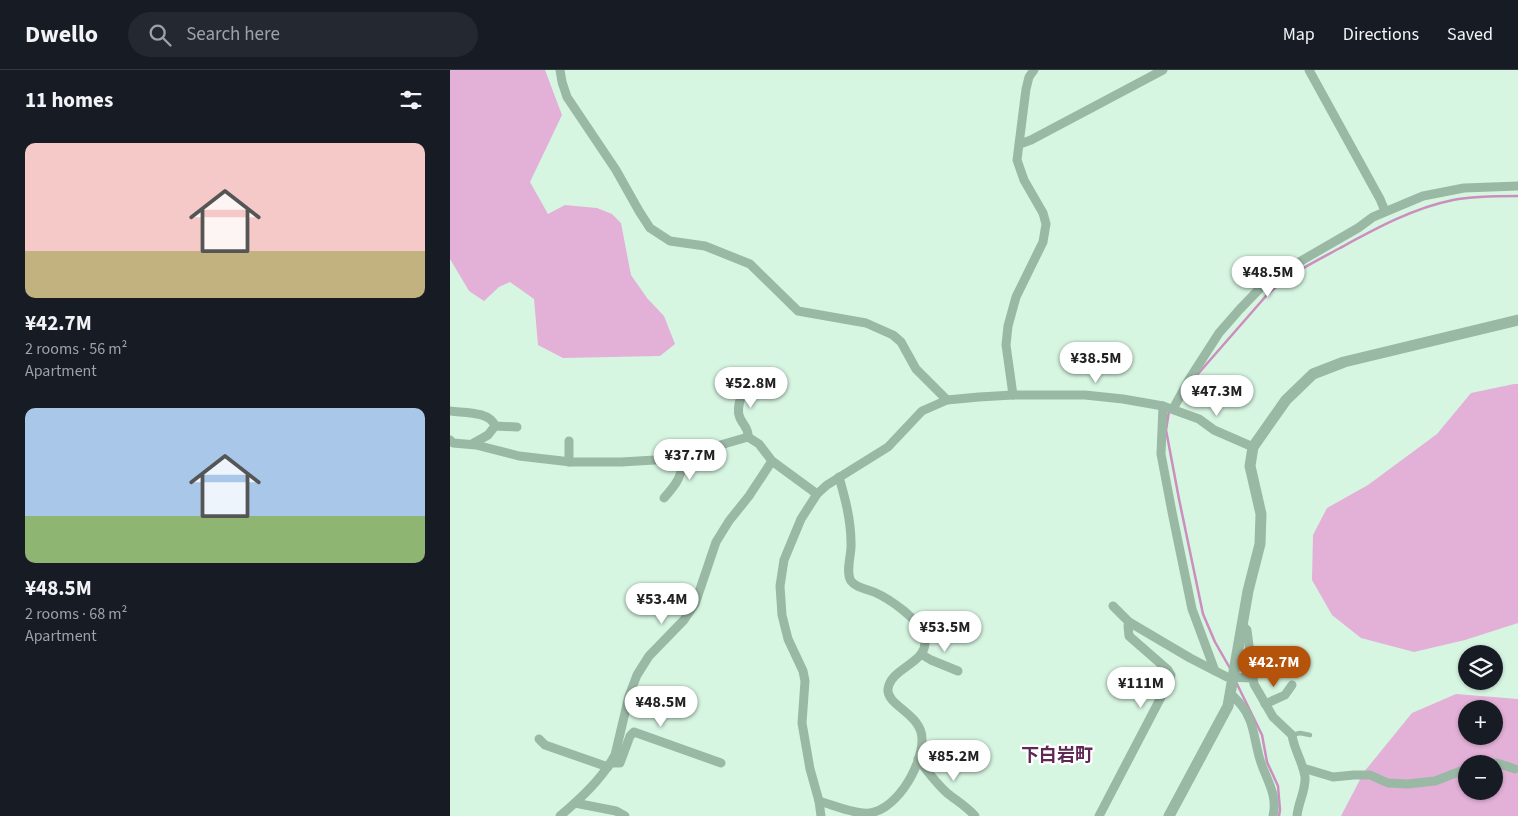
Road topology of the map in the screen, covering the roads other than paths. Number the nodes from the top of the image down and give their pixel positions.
1 (560, 70) edge
2 (1034, 70) edge
3 (1163, 70) edge
4 (1309, 70) edge
5 (1020, 144) junction
6 (1518, 186) edge
7 (1385, 211) junction
8 (1518, 320) edge
9 (749, 376) dead end
10 (1013, 395) junction
11 (947, 400) junction
12 (1163, 406) junction
13 (1173, 409) junction
14 (450, 411) edge
15 (495, 426) junction
16 (517, 427) dead end
17 (748, 437) junction
18 (569, 441) dead end
19 (451, 442) edge
20 (472, 444) junction
21 (1253, 447) junction
22 (680, 457) junction
23 (772, 461) junction
24 (569, 462) junction
25 (839, 477) junction
26 (816, 494) junction
27 (664, 498) dead end
28 (1112, 606) dead end
29 (1129, 622) junction
30 (1243, 626) junction
31 (922, 654) junction
32 (958, 671) dead end
33 (1214, 671) junction
34 (1234, 678) junction
35 (1252, 678) junction
36 (1292, 685) dead end
37 (1230, 693) junction
38 (1265, 704) junction
39 (1292, 734) junction
40 (1310, 736) dead end
41 (539, 739) dead end
42 (918, 759) junction
43 (721, 763) dead end
44 (610, 765) junction
45 (1503, 765) edge
46 (1303, 768) junction
47 (1515, 769) dead end
48 (1458, 772) edge
49 (819, 801) junction
50 (575, 803) junction
51 (560, 816) edge
52 (625, 816) edge
53 (821, 816) edge
54 (975, 816) edge
55 (1099, 816) edge
56 (1169, 816) edge
57 (1273, 816) edge
58 (1297, 816) edge

1 - 11 street
2 - 5 street
3 - 5 street
4 - 7 street
5 - 10 street
6 - 7 street
7 - 13 street
8 - 21 street
9 - 17 street
10 - 11 street
10 - 12 street
11 - 25 street
12 - 13 street
12 - 33 street
13 - 21 street
14 - 15 street
15 - 16 street
15 - 20 street
17 - 22 street
17 - 23 street
18 - 24 street
19 - 20 street
20 - 24 street
21 - 30 street
22 - 24 street
22 - 27 street
23 - 26 street
23 - 44 street
25 - 26 street
25 - 31 street
26 - 49 street
28 - 29 street
29 - 33 street
29 - 55 street
30 - 34 street
30 - 35 street
31 - 32 street
31 - 42 street
33 - 34 street
34 - 35 street
34 - 37 street
35 - 38 street
36 - 38 street
37 - 56 street
37 - 57 street
38 - 39 street
39 - 40 lane
39 - 46 street
41 - 44 street
42 - 49 street
42 - 54 street
43 - 44 street
44 - 50 street
45 - 47 street
46 - 48 street
46 - 58 street
49 - 53 street
50 - 51 street
50 - 52 street

